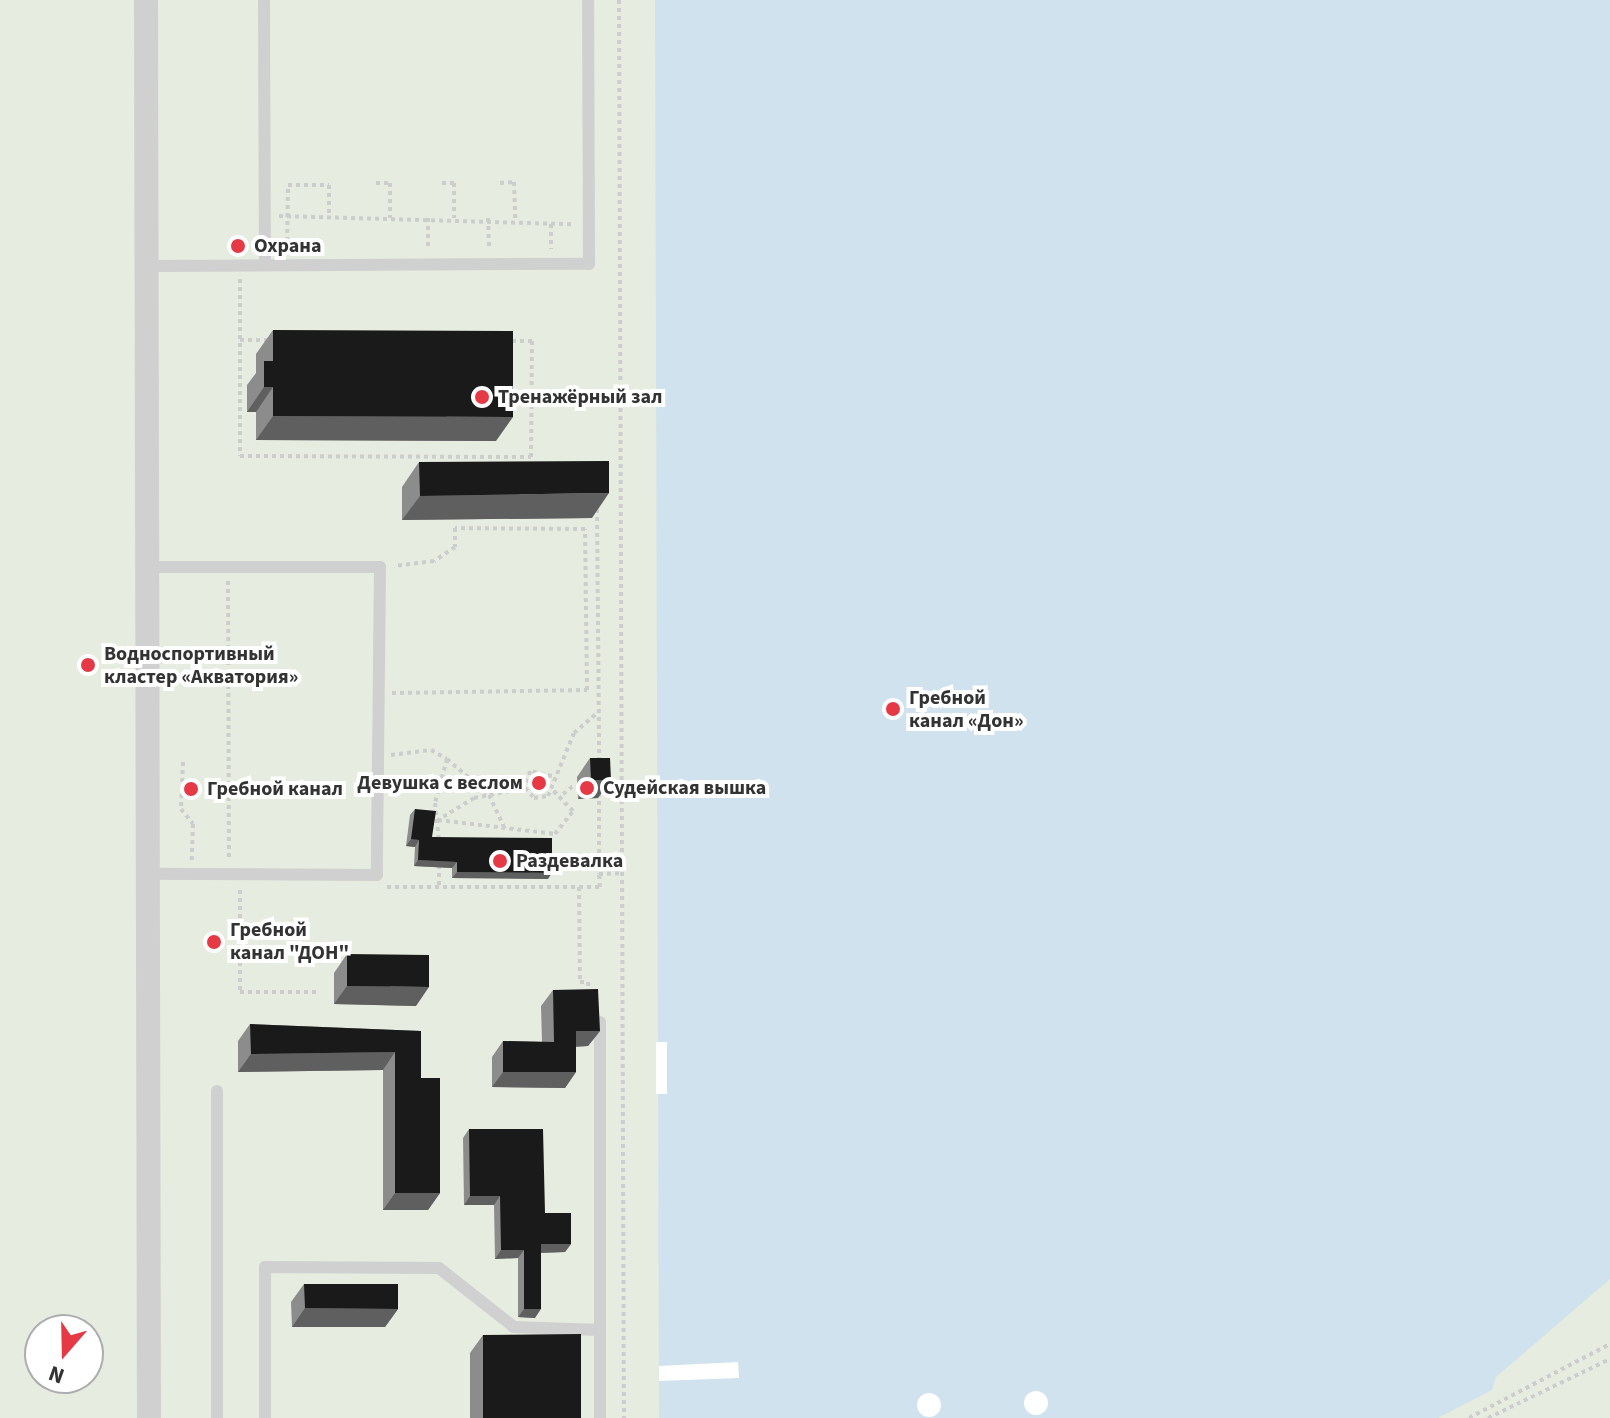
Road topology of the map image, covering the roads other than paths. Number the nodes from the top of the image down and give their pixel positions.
1 (146, 0) edge
2 (264, 0) edge
3 (588, 0) edge
4 (265, 265) junction
5 (146, 266) junction
6 (147, 567) junction
7 (148, 874) junction
8 (600, 1022) edge
9 (217, 1091) dead end
10 (600, 1330) junction
11 (149, 1418) edge
12 (217, 1418) edge
13 (265, 1418) edge
14 (600, 1418) edge

1 - 5 street
2 - 4 lane
3 - 4 lane
4 - 5 lane
5 - 6 street
6 - 7 street
6 - 7 lane
7 - 11 street
8 - 10 lane
9 - 12 lane
10 - 13 lane
10 - 14 lane

